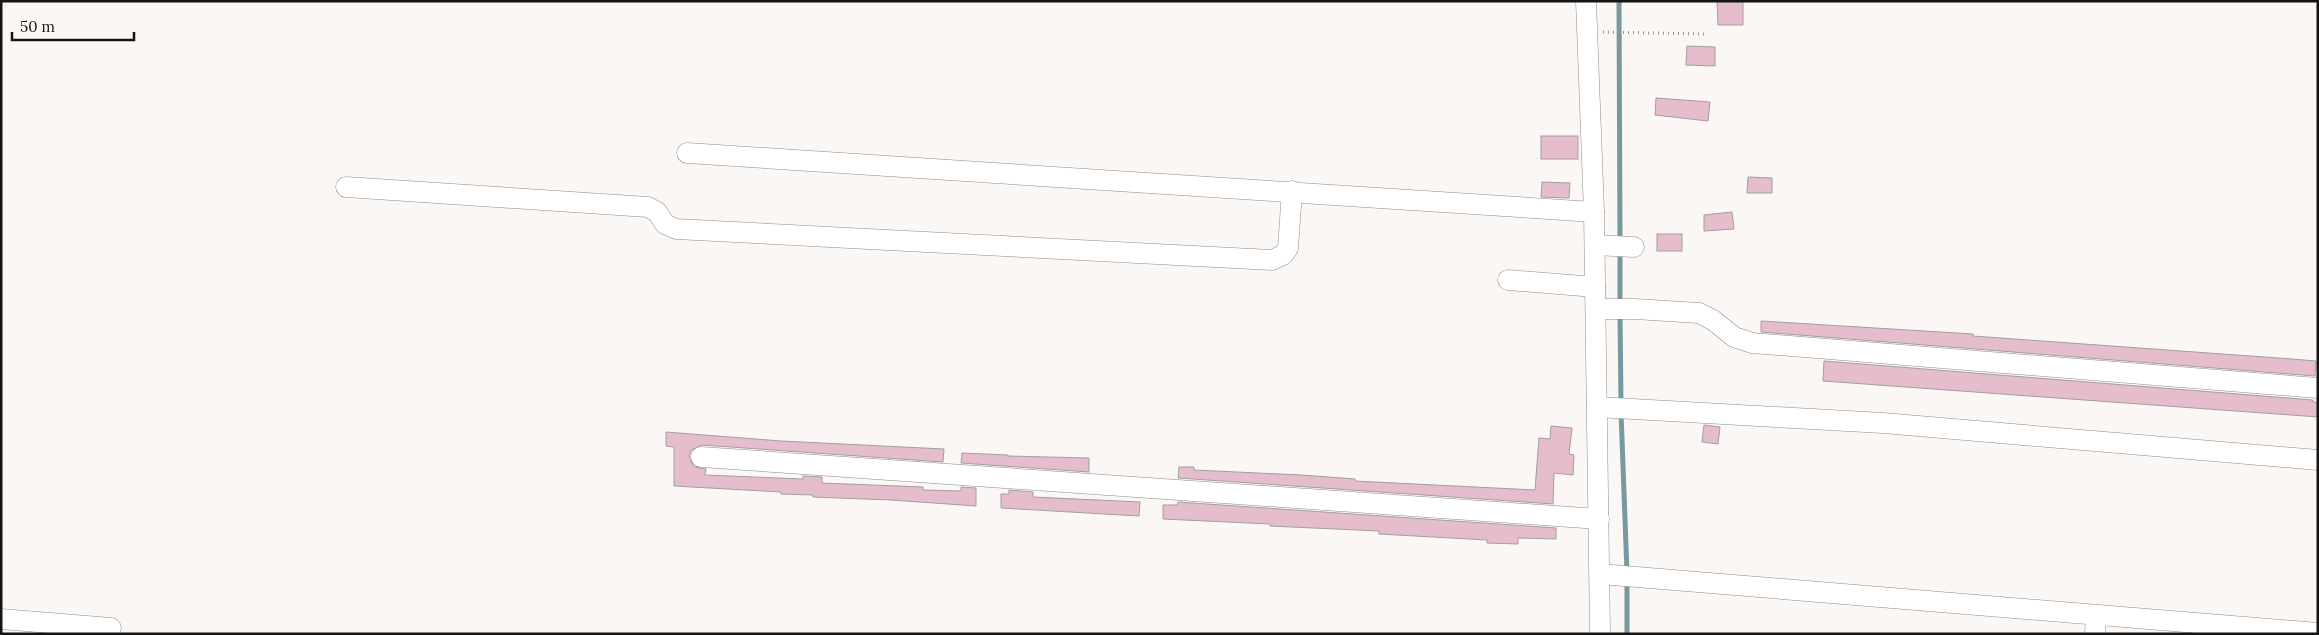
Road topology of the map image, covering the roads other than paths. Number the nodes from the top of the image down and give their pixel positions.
1 (1586, 1) edge
2 (687, 153) dead end
3 (346, 187) dead end
4 (1292, 192) junction
5 (1594, 212) junction
6 (1602, 245) junction
7 (1633, 247) dead end
8 (1508, 280) dead end
9 (1595, 287) junction
10 (1602, 310) junction
11 (2318, 388) edge
12 (1604, 407) junction
13 (701, 457) dead end
14 (2318, 460) edge
15 (1599, 519) junction
16 (1608, 574) junction
17 (1, 619) edge
18 (2096, 624) edge
19 (111, 628) dead end
20 (2318, 633) edge
21 (1600, 634) edge

1 - 5 street
2 - 4 street
3 - 4 street
4 - 5 street
5 - 6 street
6 - 7 street
6 - 9 street
8 - 9 street
9 - 10 street
10 - 11 street
10 - 12 street
12 - 14 street
12 - 15 street
13 - 15 street
15 - 16 street
16 - 18 street
16 - 21 street
17 - 19 street
18 - 20 street

